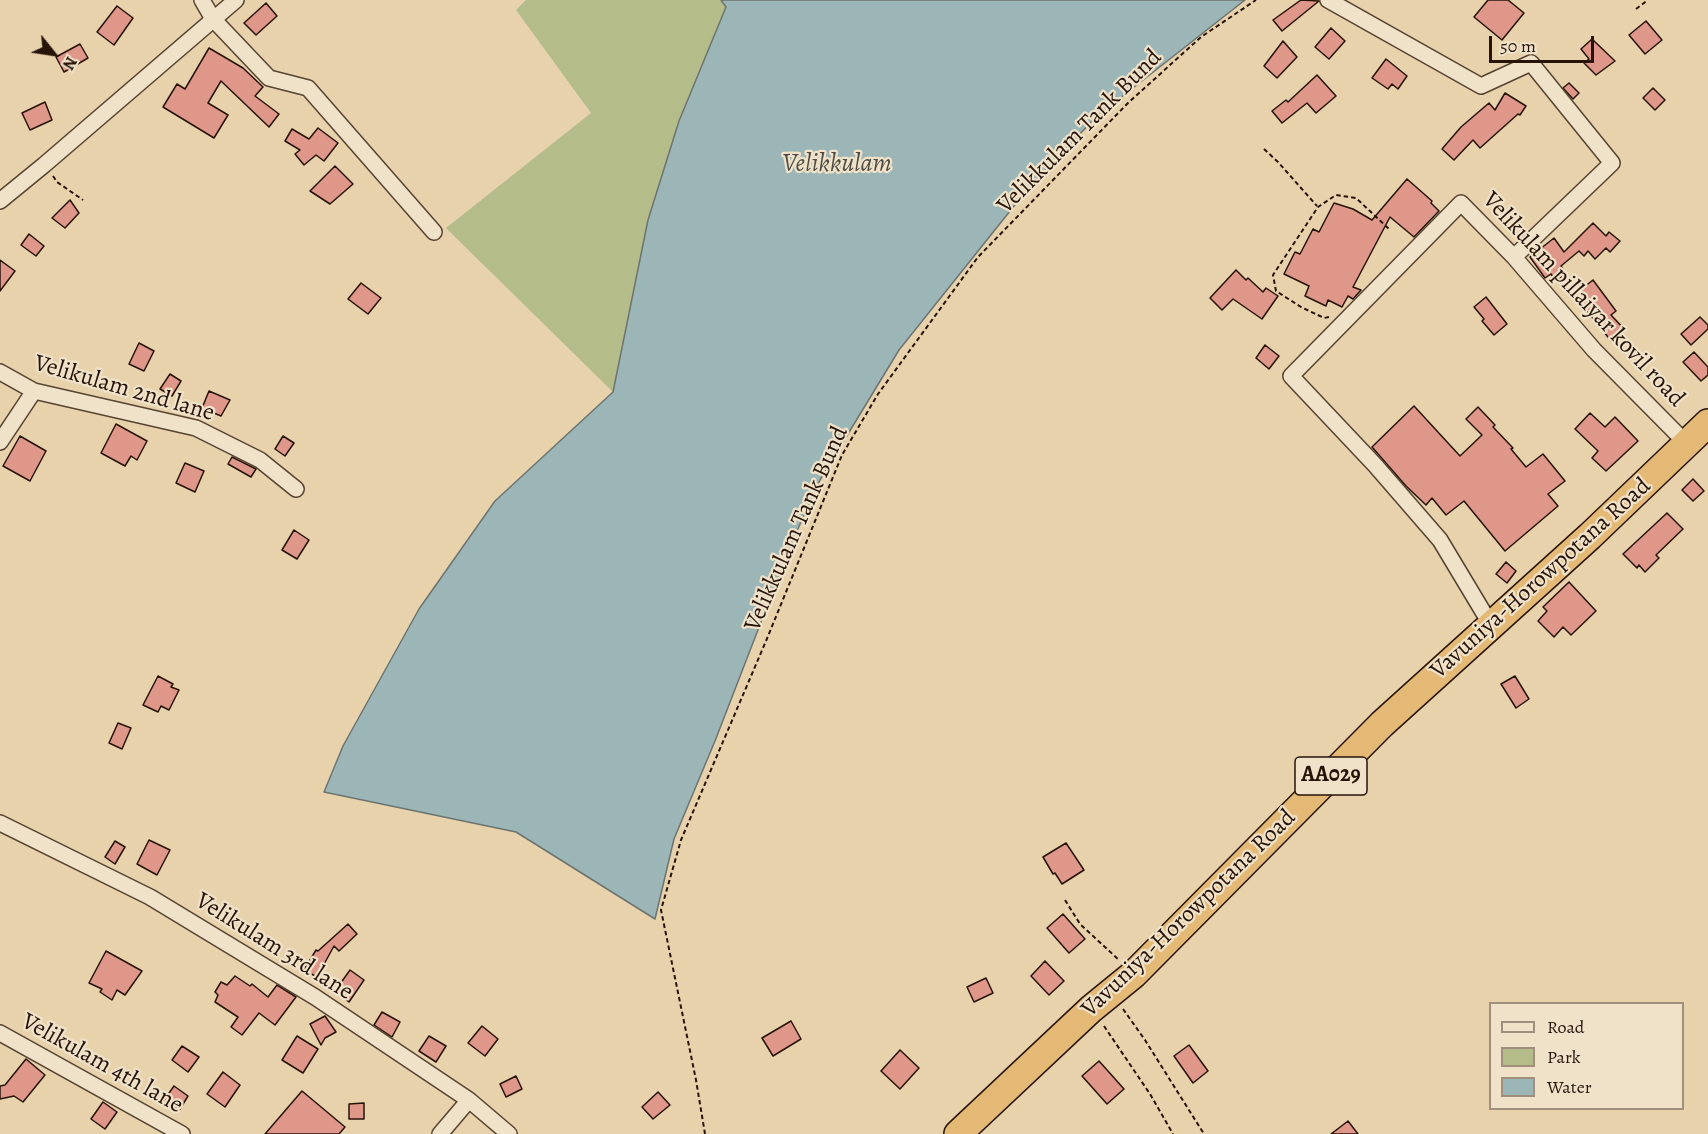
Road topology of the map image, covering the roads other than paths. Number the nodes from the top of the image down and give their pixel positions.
1 (202, 0) edge
2 (236, 0) edge
3 (1328, 0) edge
4 (213, 19) junction
5 (0, 201) edge
6 (434, 232) dead end
7 (1514, 257) junction
8 (0, 372) edge
9 (34, 390) junction
10 (1708, 423) edge
11 (0, 442) edge
12 (1687, 444) junction
13 (296, 489) dead end
14 (1491, 625) junction
15 (0, 823) edge
16 (0, 1033) edge
17 (468, 1100) junction
18 (182, 1134) edge
19 (440, 1134) edge
20 (509, 1134) edge
21 (958, 1134) edge

1 - 4 street
2 - 4 street
3 - 7 street
4 - 5 street
4 - 6 street
7 - 12 street, Velikulam pillaiyar kovil road
7 - 14 street, Velikulam pillaiyar kovil road
8 - 9 street, Velikulam 2nd lane
9 - 11 street
9 - 13 street, Velikulam 2nd lane
10 - 12 highway, Vavuniya-Horowpotana Road / AA029
12 - 14 highway, Vavuniya-Horowpotana Road / AA029
14 - 21 highway, Vavuniya-Horowpotana Road / AA029
15 - 17 street, Velikulam 3rd lane
16 - 18 street, Velikulam 4th lane
17 - 19 street
17 - 20 street, Velikulam 3rd lane

